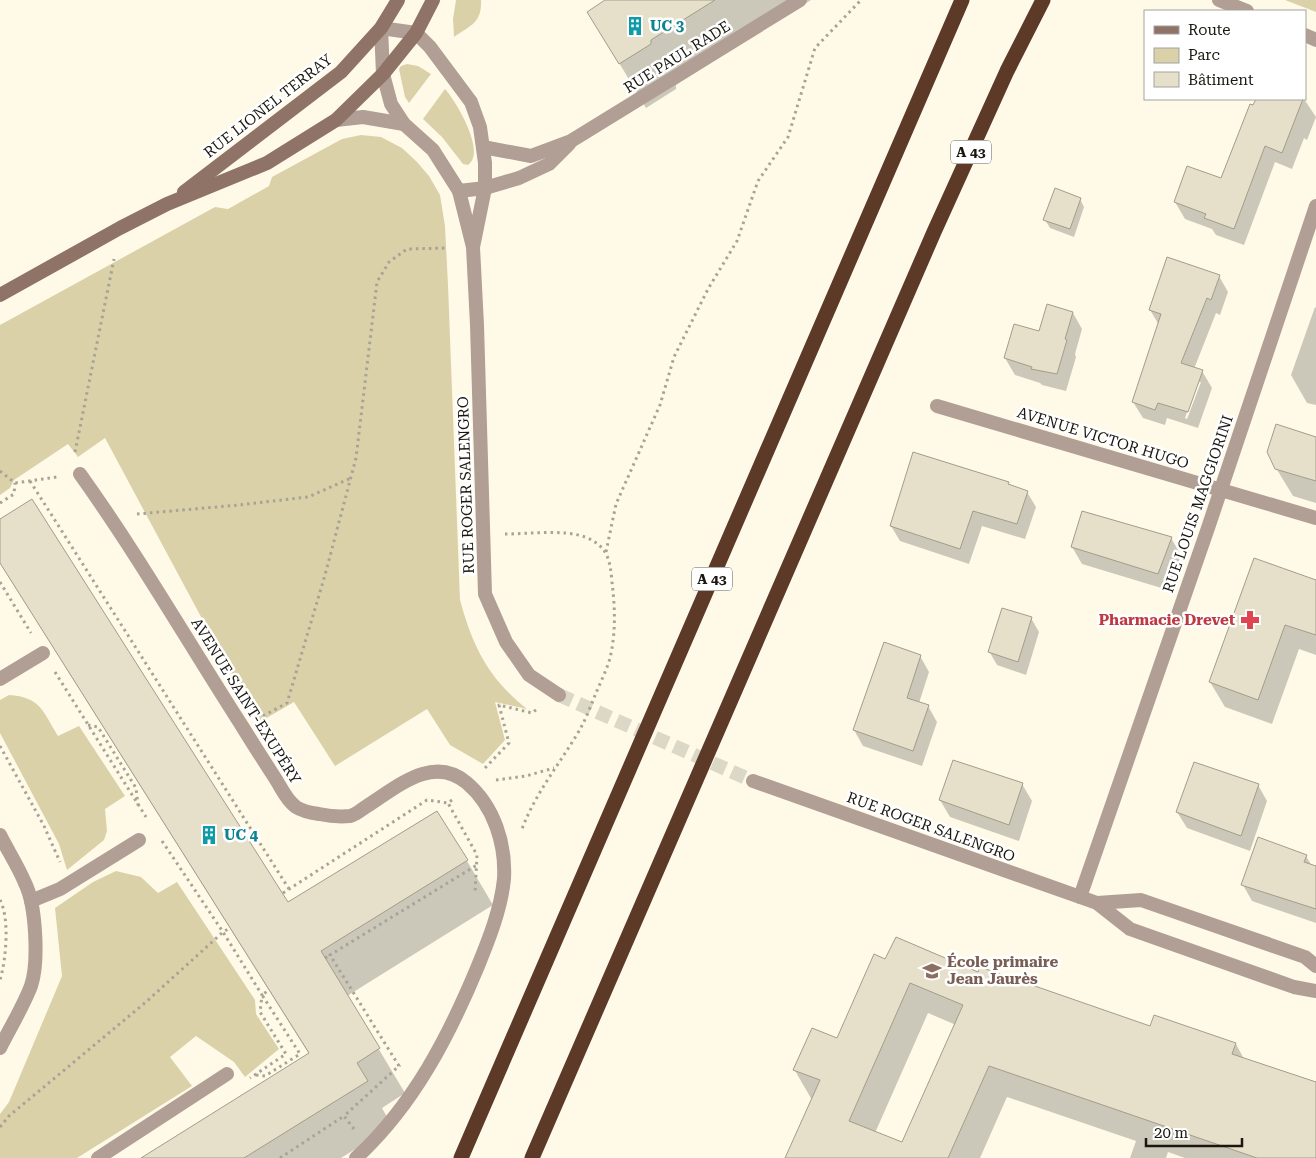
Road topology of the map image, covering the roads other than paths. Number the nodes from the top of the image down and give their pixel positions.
1 (398, 0) edge
2 (433, 0) edge
3 (800, 0) edge
4 (962, 0) edge
5 (1036, 0) edge
6 (1043, 0) edge
7 (1219, 0) edge
8 (1244, 10) edge
9 (381, 28) junction
10 (416, 33) junction
11 (1007, 71) junction
12 (383, 74) junction
13 (336, 120) junction
14 (404, 124) junction
15 (571, 141) junction
16 (483, 147) junction
17 (485, 188) junction
18 (460, 192) junction
19 (167, 204) junction
20 (1316, 206) edge
21 (473, 247) junction
22 (0, 295) edge
23 (938, 406) dead end
24 (80, 474) road end
25 (1221, 490) junction
26 (1316, 518) edge
27 (43, 653) road end
28 (0, 679) edge
29 (559, 695) tunnel mouth
30 (753, 781) tunnel mouth
31 (0, 835) edge
32 (139, 840) dead end
33 (1080, 897) junction
34 (30, 900) junction
35 (1097, 903) junction
36 (1316, 966) edge
37 (1316, 991) edge
38 (0, 1048) edge
39 (227, 1074) dead end
40 (98, 1158) edge
41 (356, 1158) edge
42 (461, 1158) edge
43 (532, 1158) edge

1 - 9 main road, RUE LIONEL TERRAY
2 - 10 main road, RUE LIONEL TERRAY
3 - 15 street, RUE PAUL RADE
4 - 42 highway, A 43
5 - 11 highway, A 43
6 - 11 highway
7 - 8 street
9 - 10 street
9 - 12 street, RUE ROGER SALENGRO
9 - 19 main road, RUE LIONEL TERRAY
10 - 12 main road, RUE LIONEL TERRAY
10 - 16 street, RUE ROGER SALENGRO
11 - 43 highway, A 43
12 - 13 main road, RUE LIONEL TERRAY
12 - 14 street, RUE ROGER SALENGRO
13 - 14 street
13 - 19 main road, RUE LIONEL TERRAY
14 - 18 street, RUE ROGER SALENGRO
15 - 16 street, RUE PAUL RADE
15 - 17 street, RUE PAUL RADE
16 - 17 street, RUE ROGER SALENGRO
17 - 18 street, RUE PAUL RADE
17 - 21 street, RUE ROGER SALENGRO
18 - 21 street, RUE ROGER SALENGRO
19 - 22 main road, RUE LIONEL TERRAY
20 - 25 street, RUE LOUIS MAGGIORINI
21 - 29 street, RUE ROGER SALENGRO
23 - 25 street, AVENUE VICTOR HUGO
24 - 41 street, AVENUE SAINT-EXUPÉRY
25 - 26 street, AVENUE VICTOR HUGO
25 - 33 street, RUE LOUIS MAGGIORINI
27 - 28 street
30 - 33 street, RUE ROGER SALENGRO
31 - 34 street
32 - 34 street
33 - 35 street, RUE ROGER SALENGRO
34 - 38 street
35 - 36 street, RUE ROGER SALENGRO
35 - 37 street, RUE ROGER SALENGRO
39 - 40 street

